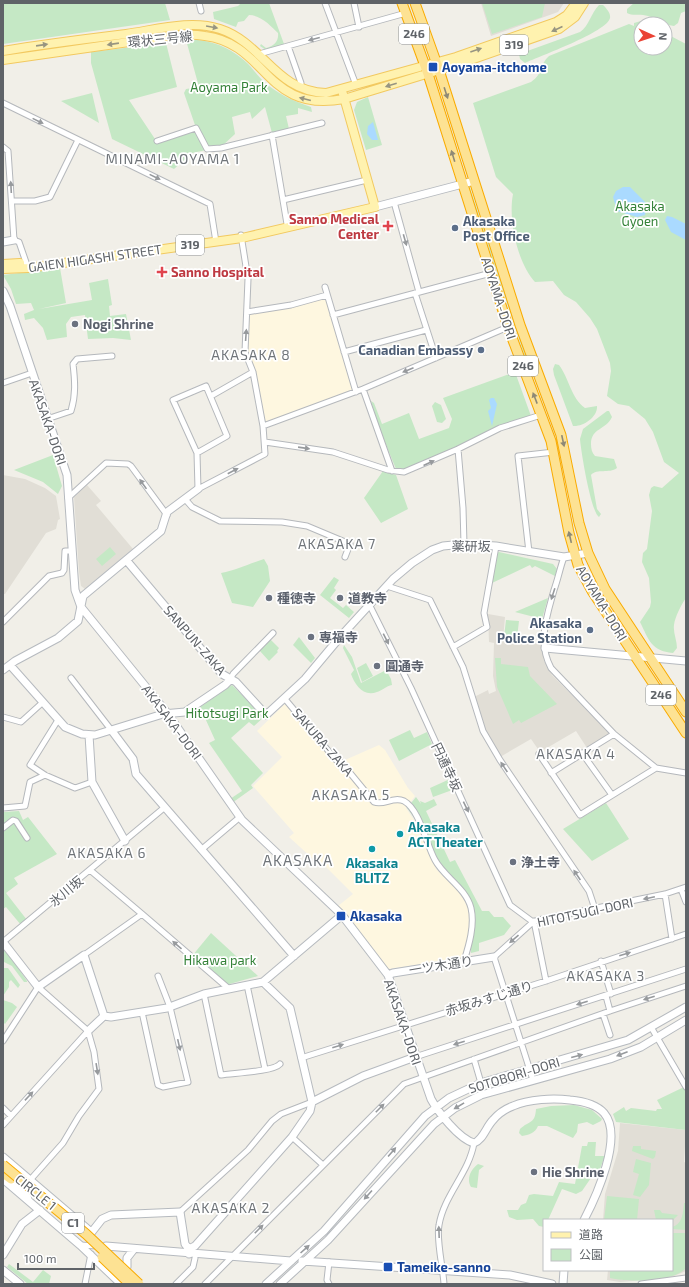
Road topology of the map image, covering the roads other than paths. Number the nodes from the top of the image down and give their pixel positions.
1 (199, 3) edge
2 (325, 3) edge
3 (354, 3) edge
4 (402, 3) edge
5 (415, 3) edge
6 (576, 3) edge
7 (584, 3) edge
8 (201, 11) dead end
9 (406, 13) junction
10 (359, 27) junction
11 (336, 33) junction
12 (288, 46) junction
13 (3, 51) edge
14 (259, 54) junction
15 (3, 60) edge
16 (437, 67) junction
17 (427, 70) junction
18 (356, 85) junction
19 (301, 89) junction
20 (341, 89) junction
21 (344, 99) junction
22 (3, 103) edge
23 (322, 123) dead end
24 (272, 135) junction
25 (78, 140) junction
26 (158, 141) dead end
27 (3, 147) edge
28 (473, 179) junction
29 (367, 180) junction
30 (461, 182) junction
31 (283, 200) junction
32 (12, 201) junction
33 (394, 202) junction
34 (374, 205) junction
35 (287, 224) junction
36 (241, 236) junction
37 (14, 240) junction
38 (215, 240) junction
39 (3, 242) edge
40 (3, 264) edge
41 (27, 265) junction
42 (3, 270) edge
43 (490, 273) junction
44 (324, 287) dead end
45 (3, 291) edge
46 (417, 292) junction
47 (327, 295) junction
48 (247, 312) junction
49 (333, 315) junction
50 (508, 327) junction
51 (426, 330) junction
52 (344, 352) junction
53 (112, 356) dead end
54 (436, 358) junction
55 (253, 372) junction
56 (32, 373) junction
57 (3, 383) edge
58 (363, 389) junction
59 (356, 392) junction
60 (211, 396) junction
61 (542, 415) junction
62 (47, 419) junction
63 (263, 426) junction
64 (265, 442) junction
65 (458, 449) junction
66 (554, 452) junction
67 (197, 453) junction
68 (392, 471) junction
69 (198, 489) junction
70 (68, 498) junction
71 (185, 499) junction
72 (167, 515) junction
73 (464, 544) junction
74 (496, 546) junction
75 (72, 551) junction
76 (529, 552) junction
77 (588, 553) junction
78 (569, 556) junction
79 (344, 557) dead end
80 (127, 561) junction
81 (387, 586) junction
82 (369, 604) junction
83 (81, 607) junction
84 (3, 622) edge
85 (273, 633) dead end
86 (453, 647) junction
87 (544, 648) junction
88 (635, 657) junction
89 (650, 658) junction
90 (686, 661) edge
91 (10, 665) junction
92 (3, 670) edge
93 (71, 678) dead end
94 (230, 680) junction
95 (285, 699) junction
96 (42, 703) junction
97 (686, 712) edge
98 (168, 714) junction
99 (266, 715) joint
100 (3, 717) edge
101 (58, 720) junction
102 (112, 731) junction
103 (686, 733) edge
104 (614, 734) junction
105 (89, 735) junction
106 (582, 753) junction
107 (539, 754) dead end
108 (656, 768) junction
109 (551, 773) junction
110 (686, 773) edge
111 (45, 775) junction
112 (92, 782) junction
113 (612, 795) junction
114 (4, 808) edge
115 (165, 808) junction
116 (240, 817) junction
117 (3, 828) edge
118 (27, 838) dead end
119 (125, 841) junction
120 (201, 850) junction
121 (90, 870) junction
122 (684, 888) edge
123 (665, 894) junction
124 (686, 902) edge
125 (595, 909) junction
126 (142, 914) junction
127 (342, 915) junction
128 (533, 922) junction
129 (686, 934) edge
130 (672, 939) junction
131 (3, 942) edge
132 (84, 955) junction
133 (294, 956) junction
134 (494, 957) junction
135 (464, 961) junction
136 (601, 961) junction
137 (686, 969) edge
138 (388, 975) junction
139 (158, 976) dead end
140 (546, 981) junction
141 (263, 982) junction
142 (247, 985) junction
143 (686, 986) edge
144 (38, 987) junction
145 (228, 988) junction
146 (506, 993) junction
147 (204, 994) junction
148 (609, 995) junction
149 (170, 1007) junction
150 (686, 1007) edge
151 (610, 1011) junction
152 (142, 1012) junction
153 (603, 1014) junction
154 (104, 1016) junction
155 (686, 1020) edge
156 (516, 1024) junction
157 (404, 1025) junction
158 (651, 1027) junction
159 (88, 1031) junction
160 (610, 1035) dead end
161 (657, 1038) junction
162 (3, 1041) edge
163 (522, 1043) junction
164 (415, 1057) junction
165 (301, 1058) junction
166 (474, 1059) junction
167 (280, 1064) dead end
168 (265, 1069) junction
169 (529, 1069) junction
170 (422, 1077) junction
171 (532, 1080) junction
172 (481, 1083) junction
173 (686, 1087) edge
174 (312, 1102) junction
175 (435, 1107) junction
176 (3, 1108) edge
177 (11, 1116) junction
178 (443, 1116) junction
179 (3, 1125) edge
180 (292, 1137) junction
181 (474, 1143) junction
182 (3, 1157) edge
183 (3, 1165) edge
184 (323, 1165) junction
185 (3, 1171) edge
186 (3, 1179) edge
187 (31, 1179) junction
188 (29, 1201) junction
189 (40, 1210) junction
190 (180, 1212) junction
191 (584, 1219) edge
192 (91, 1233) junction
193 (80, 1245) junction
194 (92, 1245) junction
195 (106, 1246) junction
196 (134, 1250) junction
197 (91, 1254) junction
198 (191, 1254) junction
199 (3, 1255) edge
200 (232, 1257) junction
201 (304, 1261) junction
202 (290, 1262) junction
203 (329, 1262) junction
204 (127, 1268) junction
205 (3, 1270) edge
206 (444, 1270) junction
207 (564, 1271) edge
208 (686, 1278) edge
209 (327, 1283) edge
210 (20, 1284) edge
211 (85, 1284) edge
212 (121, 1284) edge
213 (132, 1284) edge
214 (139, 1284) edge
215 (144, 1284) edge
216 (176, 1284) edge
217 (204, 1284) edge
218 (266, 1284) edge
219 (280, 1284) edge
220 (444, 1284) edge
221 (552, 1284) edge
222 (563, 1284) edge
223 (641, 1284) edge

1 - 8 street
2 - 11 street
3 - 10 street
4 - 9 highway, AOYAMA-DORI / 246
5 - 16 highway, AOYAMA-DORI / 246
16 -> 6 main road, 319
7 -> 16 main road, 319
9 - 10 street
9 - 17 highway, AOYAMA-DORI / 246
10 - 11 street
11 -> 12 street
11 - 18 street
12 - 14 street
12 - 19 street
13 -> 14 main road, 環状三号線 / 319
14 - 19 main road, 環状三号線 / 319
21 -> 15 main road, 環状三号線 / 319
16 - 17 main road, 319
16 -> 28 highway, AOYAMA-DORI / 246
17 - 18 main road, 319
17 -> 21 main road, 319
30 -> 17 highway, AOYAMA-DORI / 246
18 - 20 main road, 319
19 - 20 main road, 環状三号線 / 319
20 - 21 main road
21 - 29 main road
22 -> 25 street
23 - 24 street
24 - 26 street
24 - 31 street
25 - 32 street
25 -> 38 street
32 -> 27 street
28 - 30 street
28 -> 77 highway, AOYAMA-DORI / 246
29 - 31 street
29 - 34 main road
30 - 33 street
30 - 34 street
30 - 43 highway, AOYAMA-DORI / 246
31 - 35 street
32 - 37 street
33 - 34 street
33 -> 46 street
34 - 35 main road, GAIEN HIGASHI STREET / 319
34 - 36 main road, GAIEN HIGASHI STREET / 319
35 - 36 main road, GAIEN HIGASHI STREET / 319
36 - 38 main road, GAIEN HIGASHI STREET / 319
36 - 48 street
37 - 39 street
37 - 41 street
38 - 41 main road, GAIEN HIGASHI STREET / 319
40 - 41 main road, GAIEN HIGASHI STREET / 319
41 - 42 main road, GAIEN HIGASHI STREET / 319
43 - 46 street
43 - 50 highway, AOYAMA-DORI / 246
44 - 47 street
45 - 56 street, AKASAKA-DORI
46 - 49 street
46 - 51 street
47 - 48 street
47 - 49 street
55 -> 48 street
49 - 52 street
50 - 54 street
61 -> 50 highway, AOYAMA-DORI / 246
51 - 52 street
51 - 54 street
52 - 59 street
53 - 62 street
54 -> 58 street
55 - 60 street
55 - 63 street
56 - 57 street
56 - 62 street, AKASAKA-DORI
58 - 59 street
58 - 68 street
59 - 63 street
60 - 67 street
60 - 67 street
61 - 65 street
61 - 66 highway, AOYAMA-DORI / 246
62 - 70 street, AKASAKA-DORI
63 - 64 street
64 -> 68 street
69 -> 64 street
68 -> 65 street
65 - 73 street
66 - 76 street
78 -> 66 highway, AOYAMA-DORI / 246
67 - 69 street
69 - 71 street
72 -> 70 street
70 - 75 street, AKASAKA-DORI
71 - 72 street
71 - 79 street
72 - 80 street
73 - 74 street, 薬研坂
73 - 81 street, 薬研坂
74 - 76 street, 薬研坂
74 - 86 street
75 - 83 street, AKASAKA-DORI
75 - 84 street
76 - 78 street, 薬研坂
77 - 78 street
77 - 89 highway, 246
78 -> 87 street
78 - 88 highway, AOYAMA-DORI / 246
80 - 83 street
80 - 94 street, SANPUN-ZAKA
81 - 82 street, 薬研坂
81 - 86 street
82 - 95 street, 薬研坂
82 -> 128 street, 円通寺坂
83 - 91 street
83 - 98 street, AKASAKA-DORI
85 - 94 street
125 -> 86 street
87 - 88 street
87 - 104 street
88 - 89 street
88 - 103 highway, AOYAMA-DORI / 246
89 - 90 street
89 - 97 highway, 246
91 - 92 street
91 - 96 street
93 - 102 street
94 - 98 street
94 - 99 street, SANPUN-ZAKA
95 - 99 street, 薬研坂
95 - 135 street, SAKURA-ZAKA
96 - 100 street
96 - 101 street
98 - 102 street
98 - 116 street, AKASAKA-DORI
101 - 105 street
101 - 111 street
102 - 105 street
102 - 115 street
104 - 106 street
104 - 108 street
105 - 112 street
106 - 109 street
106 - 113 street
107 - 109 street
108 - 110 street
108 - 113 street
109 - 113 street
111 - 112 street
111 - 114 street
112 - 119 street
115 - 119 street, 氷川坂
115 - 120 street
116 - 120 street
116 - 127 street, AKASAKA-DORI
117 - 118 street
119 - 121 street, 氷川坂
120 - 133 street
121 - 126 street
121 - 131 street, 氷川坂
122 - 123 street, HITOTSUGI-DORI
122 - 124 street
123 -> 125 street, HITOTSUGI-DORI
123 - 130 street
125 - 128 street, HITOTSUGI-DORI
126 - 132 street
145 -> 126 street
127 - 133 street
127 - 138 street, AKASAKA-DORI
128 -> 134 street, HITOTSUGI-DORI
128 - 140 street
129 - 130 street, 赤坂みすじ通り
136 -> 130 street, 赤坂みすじ通り
131 - 144 street
132 - 144 street
132 - 154 street
133 - 141 street
134 - 135 street, 一ツ木通り
134 - 146 street
135 - 138 street, 一ツ木通り
136 - 140 street, 赤坂みすじ通り
136 - 148 street
137 - 148 street
138 - 157 street, AKASAKA-DORI
139 - 149 street
140 - 146 street, 赤坂みすじ通り
141 - 142 street
141 - 165 street
142 - 145 street
142 - 168 street
143 -> 151 street
144 - 159 street
144 - 162 street
145 - 147 street
146 - 156 street
146 - 157 street, 赤坂みすじ通り
147 - 149 street
147 - 168 street
148 - 151 street
148 -> 156 street
149 - 152 street
149 -> 152 street
150 - 158 street, SOTOBORI-DORI
151 - 153 street
152 - 154 street
153 - 160 street
153 - 163 street
154 - 159 street
155 - 161 street, SOTOBORI-DORI
156 - 163 street
156 -> 164 street
157 - 164 street, AKASAKA-DORI
165 -> 157 street, 赤坂みすじ通り
158 - 161 street
169 -> 158 street, SOTOBORI-DORI
177 -> 159 street
159 -> 187 street
161 -> 171 street, SOTOBORI-DORI
161 - 173 street
163 - 166 street
163 - 169 street
164 - 170 street, AKASAKA-DORI
164 - 174 street
165 - 174 street
166 - 170 street
166 - 172 street
167 - 168 street
169 - 171 street
169 - 172 street, SOTOBORI-DORI
170 - 175 street, AKASAKA-DORI
184 -> 170 street
171 -> 178 street, SOTOBORI-DORI
172 - 175 street, SOTOBORI-DORI
174 - 180 street
174 - 190 street
175 - 178 street, AKASAKA-DORI
202 -> 175 street, SOTOBORI-DORI
176 - 177 street
177 - 179 street
178 - 181 street, AKASAKA-DORI
178 -> 201 street, SOTOBORI-DORI
180 - 184 street
180 - 198 street
181 - 191 street
206 -> 181 street
182 - 187 street
183 - 214 highway, CIRCLE 1 / C1, bridge
200 -> 184 street
185 - 188 street
185 - 194 street
185 - 213 highway, CIRCLE 1 / C1, bridge
186 - 188 street
187 - 192 street
188 - 189 street
189 - 193 street
189 - 199 street
190 - 192 street
190 - 198 street
192 - 195 street
193 - 194 street
193 - 197 street
194 - 195 street
194 - 213 street
195 - 196 street
195 - 204 street
196 - 198 street
196 - 204 street
197 - 211 street
197 - 212 street
198 - 200 street
198 - 216 street
200 - 202 street
200 - 217 street
201 - 202 street
201 - 203 street
201 - 219 street, SOTOBORI-DORI
202 - 218 street, SOTOBORI-DORI
203 - 206 street
203 - 209 street
204 - 215 street
205 - 210 street
206 - 220 street
206 - 221 street
207 - 222 street
208 - 223 street

